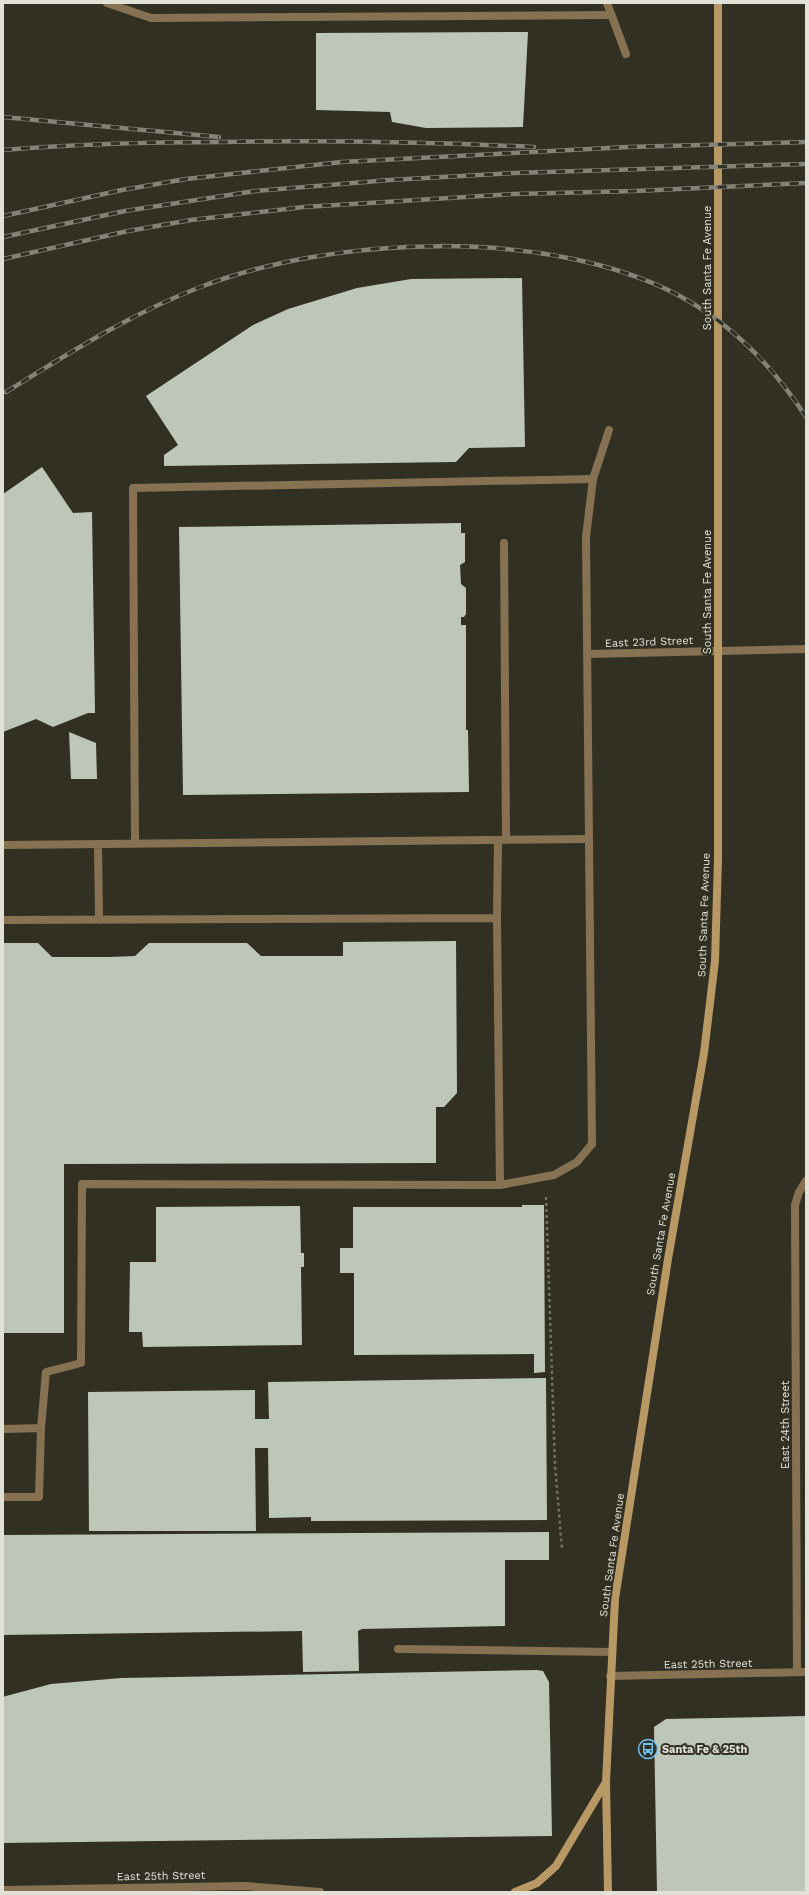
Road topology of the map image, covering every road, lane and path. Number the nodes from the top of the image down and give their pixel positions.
1 (107, 3) edge
2 (607, 3) edge
3 (718, 3) edge
4 (611, 15) junction
5 (626, 54) dead end
6 (609, 430) dead end
7 (593, 479) junction
8 (504, 543) dead end
9 (806, 649) edge
10 (588, 654) junction
11 (589, 839) junction
12 (502, 840) junction
13 (135, 843) junction
14 (98, 844) junction
15 (3, 845) edge
16 (497, 918) junction
17 (3, 920) edge
18 (99, 920) junction
19 (546, 1177) junction
20 (806, 1181) edge
21 (500, 1185) junction
22 (41, 1428) junction
23 (3, 1429) edge
24 (3, 1497) edge
25 (562, 1549) dead end
26 (398, 1649) dead end
27 (612, 1652) junction
28 (802, 1672) edge
29 (610, 1676) junction
30 (606, 1782) junction
31 (3, 1890) edge
32 (320, 1892) edge
33 (515, 1892) edge
34 (608, 1892) edge

1 - 4 street
2 - 4 street
3 - 27 main road, South Santa Fe Avenue
4 - 5 street
6 - 7 street
7 - 10 street
7 - 13 street
8 - 12 street
9 - 10 street, East 23rd Street
10 - 11 street
11 - 12 street
11 - 19 street
12 - 13 street
12 - 16 street
13 - 14 street
14 - 15 street
14 - 18 street
16 - 18 street
16 - 21 street
17 - 18 street
19 - 21 street
19 - 25 path
20 - 28 street, East 24th Street
21 - 22 street
22 - 23 street
22 - 24 street
26 - 27 street
27 - 29 main road, South Santa Fe Avenue
28 - 29 street, East 25th Street
29 - 30 main road, South Santa Fe Avenue
30 - 33 main road
30 - 34 main road, South Santa Fe Avenue
31 - 32 street, East 25th Street

